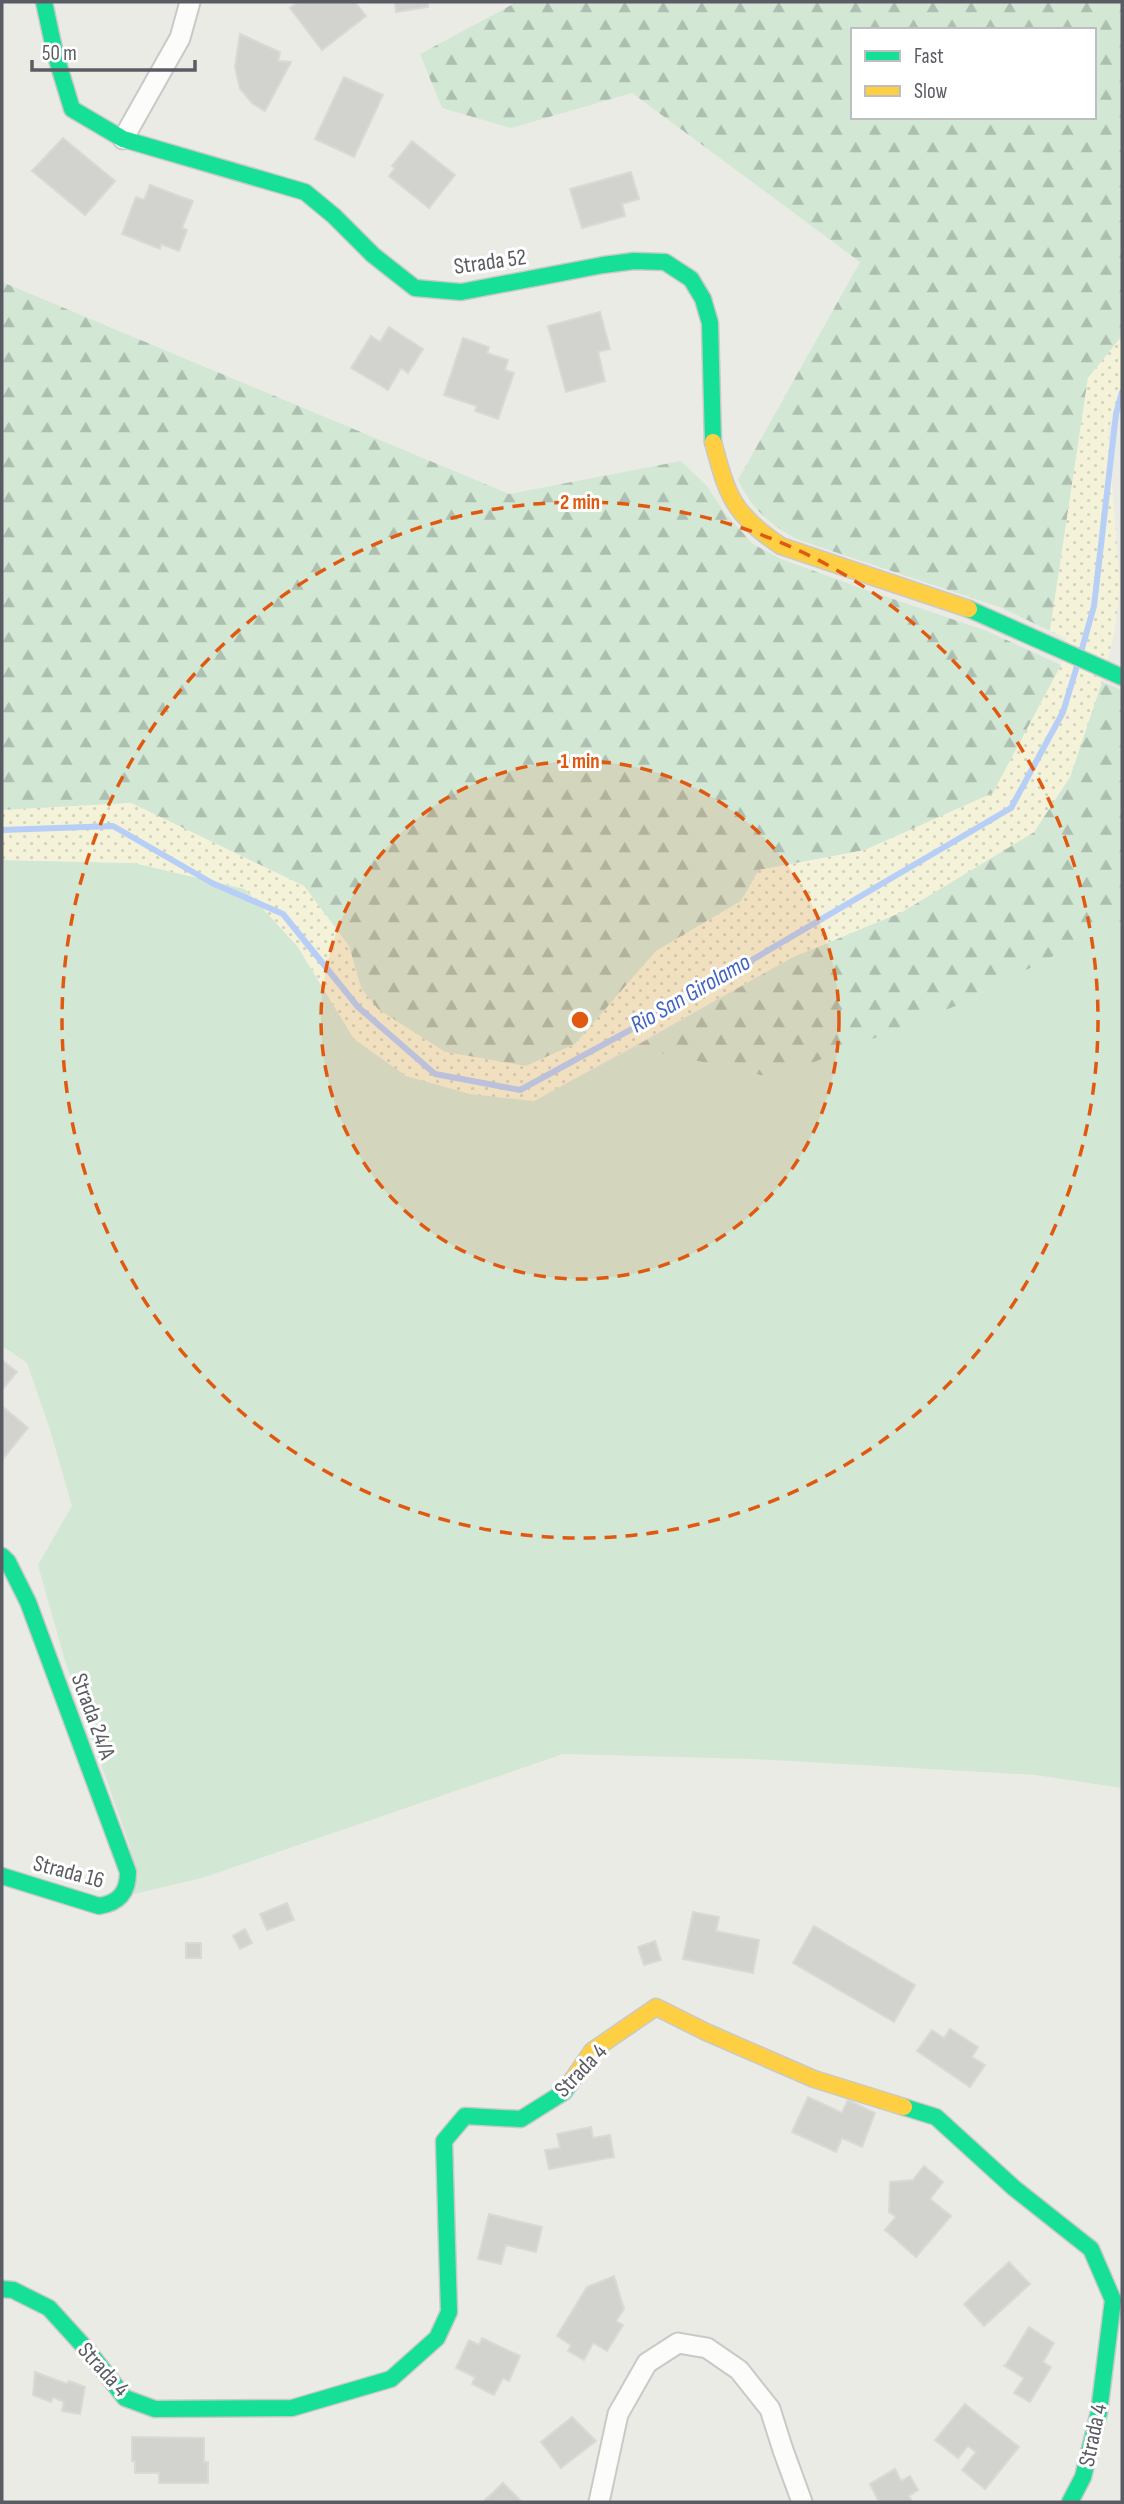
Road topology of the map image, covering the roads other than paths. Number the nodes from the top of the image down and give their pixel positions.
1 (44, 2) edge
2 (190, 2) edge
3 (123, 139) junction
4 (1122, 677) edge
5 (2, 1556) edge
6 (2, 1876) edge
7 (122, 1896) joint
8 (2, 2289) edge
9 (599, 2502) edge
10 (802, 2502) edge
11 (1070, 2502) edge

1 - 3 street, Strada 52
2 - 3 street
3 - 4 street, Strada 52
5 - 7 street, Strada 24/A
6 - 7 street, Strada 16
8 - 11 street, Strada 4
9 - 10 street

